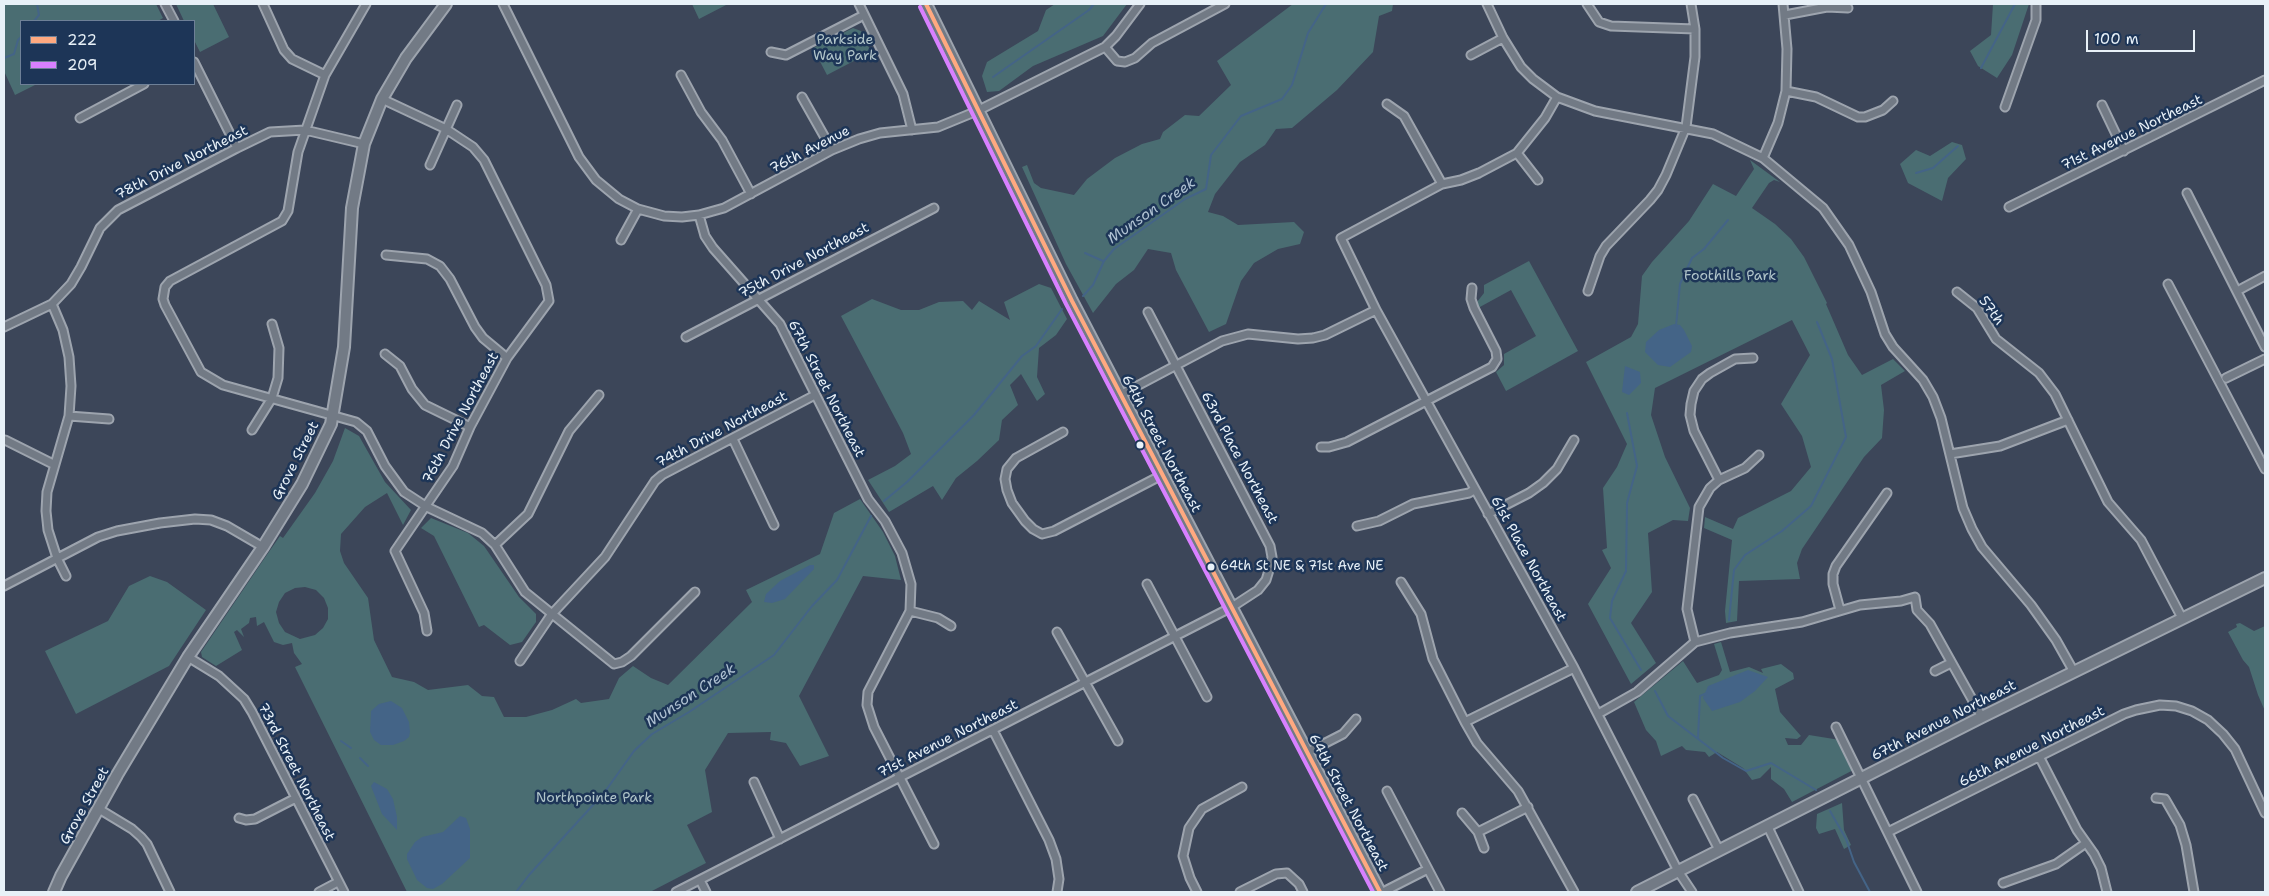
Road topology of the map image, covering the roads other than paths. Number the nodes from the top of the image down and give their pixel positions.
1 (165, 4) edge
2 (263, 4) edge
3 (366, 4) edge
4 (446, 4) edge
5 (503, 4) edge
6 (859, 4) edge
7 (926, 4) edge
8 (1140, 4) edge
9 (1225, 4) edge
10 (1486, 4) edge
11 (1587, 4) edge
12 (1691, 4) edge
13 (1783, 4) edge
14 (2036, 4) edge
15 (1848, 8) dead end
16 (1786, 14) junction
17 (864, 15) junction
18 (173, 20) edge
19 (1695, 29) junction
20 (1503, 38) junction
21 (1105, 47) junction
22 (771, 52) dead end
23 (1471, 55) dead end
24 (195, 64) edge
25 (681, 74) dead end
26 (325, 75) junction
27 (2265, 80) edge
28 (142, 85) edge
29 (1786, 91) junction
30 (802, 97) dead end
31 (1557, 97) junction
32 (382, 99) junction
33 (1893, 101) dead end
34 (1387, 104) dead end
35 (457, 105) dead end
36 (2102, 106) dead end
37 (2006, 107) dead end
38 (977, 112) junction
39 (80, 118) dead end
40 (1686, 127) junction
41 (446, 129) junction
42 (305, 130) junction
43 (912, 130) junction
44 (364, 144) junction
45 (237, 148) junction
46 (832, 150) junction
47 (2124, 151) junction
48 (1517, 152) junction
49 (1763, 158) junction
50 (430, 165) dead end
51 (1538, 180) dead end
52 (1442, 184) junction
53 (2187, 193) dead end
54 (751, 194) junction
55 (2009, 207) dead end
56 (934, 208) dead end
57 (638, 209) junction
58 (699, 215) junction
59 (621, 240) dead end
60 (386, 256) dead end
61 (2265, 276) edge
62 (2168, 284) dead end
63 (1472, 288) dead end
64 (1588, 291) dead end
65 (2237, 291) junction
66 (1957, 292) dead end
67 (758, 300) junction
68 (52, 304) junction
69 (1376, 310) junction
70 (1148, 312) dead end
71 (272, 324) dead end
72 (4, 327) edge
73 (686, 337) dead end
74 (2265, 347) edge
75 (385, 354) dead end
76 (507, 358) junction
77 (1753, 358) dead end
78 (2265, 359) edge
79 (1176, 365) junction
80 (2226, 378) dead end
81 (599, 395) dead end
82 (815, 395) junction
83 (1120, 395) junction
84 (272, 398) junction
85 (1427, 402) junction
86 (333, 415) junction
87 (69, 416) junction
88 (109, 419) dead end
89 (2068, 420) junction
90 (470, 427) junction
91 (252, 430) dead end
92 (1063, 432) dead end
93 (732, 439) junction
94 (5, 440) edge
95 (1574, 440) dead end
96 (1321, 447) dead end
97 (1950, 454) junction
98 (1759, 455) dead end
99 (53, 464) junction
100 (2265, 469) edge
101 (1162, 475) junction
102 (1719, 480) junction
103 (1475, 490) junction
104 (1887, 493) dead end
105 (427, 507) junction
106 (1488, 514) junction
107 (774, 525) dead end
108 (1358, 526) dead end
109 (495, 545) junction
110 (263, 547) junction
111 (57, 558) junction
112 (66, 576) dead end
113 (2265, 578) edge
114 (1401, 582) dead end
115 (1147, 584) dead end
116 (4, 586) edge
117 (695, 592) dead end
118 (1232, 607) junction
119 (1840, 610) junction
120 (910, 611) junction
121 (551, 615) junction
122 (2182, 618) junction
123 (951, 626) dead end
124 (427, 631) dead end
125 (1057, 632) dead end
126 (1175, 636) junction
127 (1695, 642) junction
128 (188, 657) junction
129 (520, 661) dead end
130 (1951, 663) junction
131 (1574, 668) junction
132 (1935, 672) dead end
133 (2074, 672) junction
134 (1086, 682) junction
135 (1207, 698) dead end
136 (1598, 714) junction
137 (1982, 717) junction
138 (1356, 719) dead end
139 (1465, 722) junction
140 (1836, 727) dead end
141 (993, 730) junction
142 (1118, 741) dead end
143 (1306, 753) junction
144 (2040, 758) junction
145 (900, 778) junction
146 (1862, 779) junction
147 (754, 782) dead end
148 (1242, 787) dead end
149 (1387, 792) dead end
150 (296, 798) junction
151 (2156, 798) dead end
152 (1693, 799) dead end
153 (1528, 807) junction
154 (99, 809) junction
155 (1462, 812) dead end
156 (2265, 813) edge
157 (239, 818) dead end
158 (1768, 827) junction
159 (1478, 832) junction
160 (1888, 832) junction
161 (780, 839) junction
162 (2086, 843) junction
163 (934, 844) dead end
164 (1484, 848) dead end
165 (1720, 850) junction
166 (1428, 869) junction
167 (1678, 870) junction
168 (700, 880) junction
169 (338, 882) junction
170 (2003, 883) dead end
171 (54, 892) edge
172 (170, 892) edge
173 (319, 892) edge
174 (344, 892) edge
175 (676, 892) edge
176 (706, 892) edge
177 (1057, 892) edge
178 (1198, 892) edge
179 (1240, 892) edge
180 (1303, 892) edge
181 (1382, 892) edge
182 (1440, 892) edge
183 (1574, 892) edge
184 (1637, 892) edge
185 (1692, 892) edge
186 (1799, 892) edge
187 (1917, 892) edge
188 (2107, 892) edge
189 (2194, 892) edge

1 - 18 street
2 - 26 street
3 - 26 street
4 - 32 street, Grove Street
5 - 57 street
6 - 17 street
7 - 38 street, 64th Street Northeast
8 - 21 street, 76th Avenue
9 - 21 street
10 - 20 street
11 - 19 street
12 - 19 street
13 - 16 street
14 - 37 street
15 - 16 street
16 - 29 street
17 - 22 street
17 - 43 street
19 - 40 street
20 - 23 street
20 - 31 street
21 - 38 street, 76th Avenue
24 - 45 street
25 - 54 street
26 - 42 street
27 - 47 street, 71st Avenue Northeast
28 - 39 street
29 - 33 street
29 - 49 street
30 - 46 street
31 - 40 street
31 - 48 street
32 - 41 street
32 - 44 street, Grove Street
34 - 52 street
35 - 41 street
36 - 47 street
38 - 43 street, 76th Avenue
38 - 83 street, 64th Street Northeast
40 - 49 street
40 - 64 street
41 - 50 street
41 - 76 street, 76th Drive Northeast
42 - 44 street, 78th Drive Northeast
42 - 45 street, 78th Drive Northeast
42 - 84 street
43 - 46 street, 76th Avenue
44 - 86 street, Grove Street
45 - 68 street, 78th Drive Northeast
46 - 54 street, 76th Avenue
47 - 55 street, 71st Avenue Northeast
48 - 51 street
48 - 52 street
49 - 97 street
52 - 69 street, 61st Place Northeast
53 - 65 street
54 - 58 street, 76th Avenue
56 - 67 street, 75th Drive Northeast
57 - 58 street
57 - 59 street
58 - 67 street, 67th Street Northeast
60 - 76 street
61 - 65 street
62 - 100 street
63 - 85 street
65 - 74 street
66 - 89 street, 57th
67 - 73 street, 75th Drive Northeast
67 - 82 street, 67th Street Northeast
68 - 72 street, 78th Drive Northeast
68 - 87 street
69 - 79 street
69 - 85 street, 61st Place Northeast
70 - 79 street, 63rd Place Northeast
71 - 84 street
75 - 90 street
76 - 90 street, 76th Drive Northeast
77 - 102 street
78 - 80 street
79 - 83 street
79 - 118 street, 63rd Place Northeast
81 - 109 street
82 - 93 street, 74th Drive Northeast
82 - 120 street, 67th Street Northeast
83 - 101 street, 64th Street Northeast
84 - 86 street
84 - 91 street
85 - 96 street
85 - 103 street, 61st Place Northeast
86 - 105 street
86 - 110 street, Grove Street
87 - 88 street
87 - 99 street
89 - 97 street
89 - 122 street, 57th
90 - 105 street, 76th Drive Northeast
92 - 101 street
93 - 107 street
93 - 121 street, 74th Drive Northeast
94 - 99 street
95 - 106 street
97 - 133 street
98 - 102 street
99 - 111 street
101 - 118 street, 64th Street Northeast
102 - 127 street
103 - 106 street, 61st Place Northeast
103 - 108 street
104 - 119 street
105 - 109 street
105 - 124 street, 76th Drive Northeast
106 - 131 street, 61st Place Northeast
109 - 121 street
110 - 111 street
110 - 128 street, Grove Street
111 - 112 street
111 - 116 street
113 - 122 street, 67th Avenue Northeast
114 - 139 street
115 - 126 street
117 - 121 street
118 - 126 street, 71st Avenue Northeast
118 - 143 street, 64th Street Northeast
119 - 127 street
119 - 130 street
120 - 123 street
120 - 145 street, 67th Street Northeast
121 - 129 street, 74th Drive Northeast
122 - 133 street, 67th Avenue Northeast
125 - 134 street
126 - 134 street, 71st Avenue Northeast
126 - 135 street
127 - 136 street
128 - 150 street, 73rd Street Northeast
128 - 154 street, Grove Street
130 - 132 street
130 - 137 street
131 - 136 street, 61st Place Northeast
131 - 139 street
133 - 137 street, 67th Avenue Northeast
134 - 141 street, 71st Avenue Northeast
134 - 142 street
136 - 167 street, 61st Place Northeast
137 - 146 street, 67th Avenue Northeast
138 - 143 street
139 - 153 street
140 - 146 street
141 - 145 street, 71st Avenue Northeast
141 - 177 street
143 - 181 street, 64th Street Northeast
144 - 156 street, 66th Avenue Northeast
144 - 160 street, 66th Avenue Northeast
144 - 162 street
145 - 161 street, 71st Avenue Northeast
145 - 163 street, 67th Street Northeast
146 - 158 street, 67th Avenue Northeast
146 - 160 street
147 - 161 street
148 - 178 street
149 - 166 street
150 - 157 street
150 - 169 street, 73rd Street Northeast
151 - 189 street
152 - 165 street
153 - 159 street
153 - 183 street
154 - 171 street, Grove Street
154 - 172 street
155 - 159 street
158 - 165 street, 67th Avenue Northeast
158 - 186 street
159 - 164 street
160 - 187 street
161 - 168 street, 71st Avenue Northeast
162 - 170 street
162 - 188 street
165 - 167 street, 67th Avenue Northeast
166 - 181 street
166 - 182 street
167 - 184 street, 67th Avenue Northeast
167 - 185 street, 61st Place Northeast
168 - 175 street, 71st Avenue Northeast
168 - 176 street
169 - 173 street
169 - 174 street, 73rd Street Northeast
179 - 180 street

